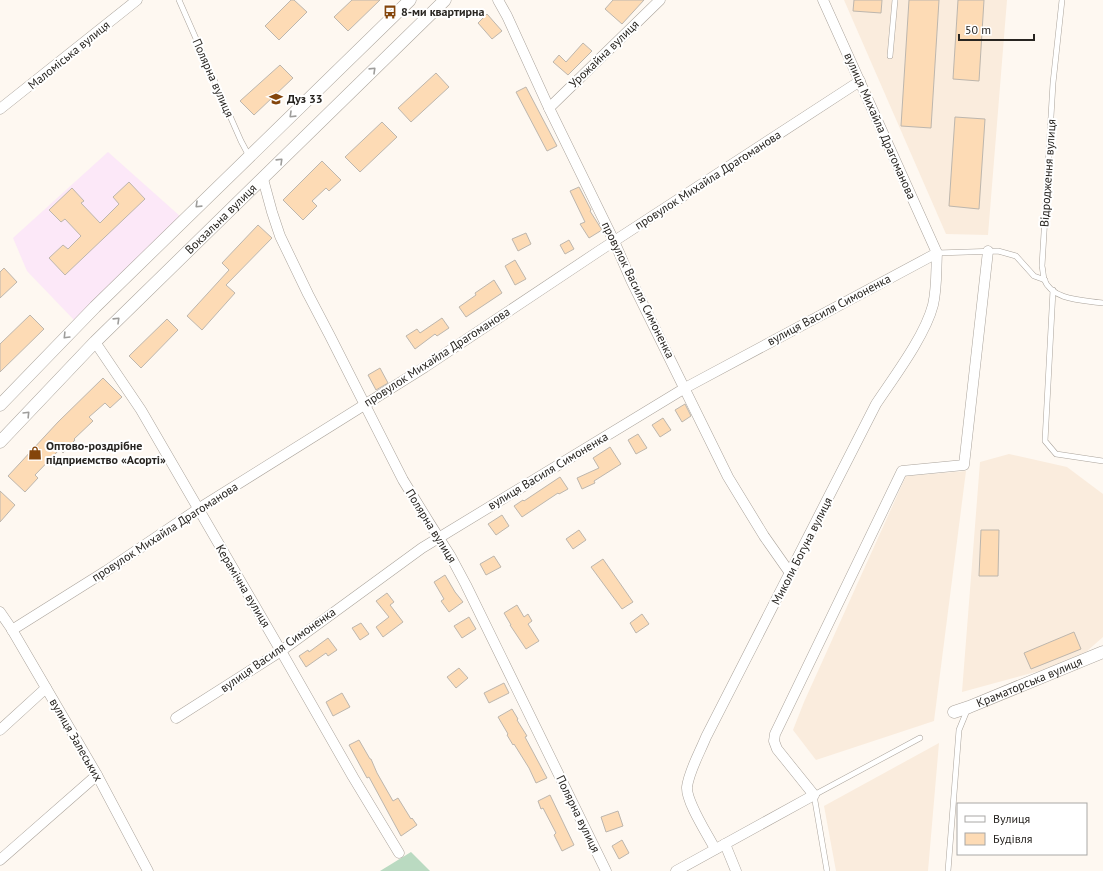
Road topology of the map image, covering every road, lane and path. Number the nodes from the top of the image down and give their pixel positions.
1 (137, 0) edge
2 (179, 0) edge
3 (410, 0) edge
4 (445, 0) edge
5 (498, 0) edge
6 (660, 0) edge
7 (823, 0) edge
8 (895, 0) edge
9 (1062, 0) edge
10 (890, 56) dead end
11 (860, 81) junction
12 (549, 108) junction
13 (0, 110) edge
14 (249, 156) junction
15 (263, 179) junction
16 (614, 241) junction
17 (988, 251) junction
18 (937, 253) junction
19 (1045, 280) junction
20 (1053, 290) junction
21 (1103, 303) edge
22 (95, 342) junction
23 (685, 388) junction
24 (0, 405) edge
25 (364, 405) junction
26 (0, 442) edge
27 (1103, 460) edge
28 (198, 509) junction
29 (440, 537) junction
30 (790, 573) junction
31 (0, 612) edge
32 (12, 630) junction
33 (281, 650) junction
34 (1103, 652) edge
35 (46, 688) junction
36 (969, 707) junction
37 (954, 712) dead end
38 (176, 718) dead end
39 (0, 730) edge
40 (920, 738) dead end
41 (97, 775) junction
42 (814, 795) junction
43 (725, 844) junction
44 (715, 849) junction
45 (399, 853) dead end
46 (0, 860) edge
47 (148, 871) edge
48 (606, 871) edge
49 (676, 871) edge
50 (736, 871) edge
51 (827, 871) edge
52 (948, 871) edge

1 - 13 street, Маломіська вулиця
2 - 14 lane, Полярна вулиця
3 -> 14 street
15 -> 4 street, Вокзальна вулиця
5 - 12 street, провулок Василя Симоненка
6 - 12 street, Урожайна вулиця
7 - 11 street, вулиця Михайла Драгоманова
8 - 10 lane
9 - 19 lane, Відродження вулиця
11 - 16 street, провулок Михайла Драгоманова
11 - 18 street, вулиця Михайла Драгоманова
12 - 16 street, провулок Василя Симоненка
14 -> 24 street
22 -> 15 street, Вокзальна вулиця
15 - 25 street, Полярна вулиця
16 - 23 street, провулок Василя Симоненка
16 - 25 street, провулок Михайла Драгоманова
17 - 18 lane
17 - 19 lane
17 - 42 street
18 - 23 street, вулиця Василя Симоненка
18 - 30 street, Миколи Богуна вулиця
19 - 20 lane
20 - 21 lane
20 - 27 lane
26 -> 22 street, Вокзальна вулиця
22 - 28 street, Керамічна вулиця
23 - 29 street, вулиця Василя Симоненка
23 - 30 street, провулок Василя Симоненка
25 - 28 street, провулок Михайла Драгоманова
25 - 29 street, Полярна вулиця
28 - 32 street, провулок Михайла Драгоманова
28 - 33 street, Керамічна вулиця
29 - 33 street, вулиця Василя Симоненка
29 - 48 street, Полярна вулиця
30 - 44 street, Миколи Богуна вулиця
31 - 32 street, вулиця Залеських
32 - 35 street, вулиця Залеських
33 - 38 street, вулиця Василя Симоненка
33 - 45 street, Керамічна вулиця
34 - 36 street, Краматорська вулиця
35 - 39 street
35 - 41 street, вулиця Залеських
36 - 37 street, Краматорська вулиця
36 - 52 lane
40 - 42 lane
41 - 46 street
41 - 47 street, вулиця Залеських
42 - 43 street
42 - 51 lane
43 - 44 street
43 - 50 street
44 - 49 street

